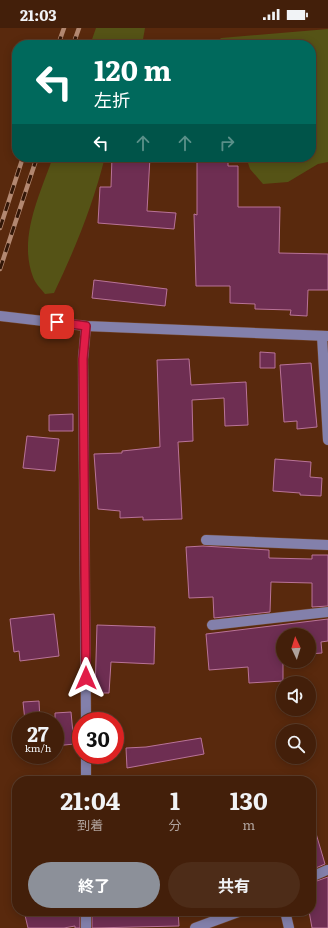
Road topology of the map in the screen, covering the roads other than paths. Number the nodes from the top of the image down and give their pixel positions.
1 (0, 316) edge
2 (86, 326) junction
3 (325, 336) edge
4 (328, 440) edge
5 (206, 540) dead end
6 (328, 545) edge
7 (328, 612) edge
8 (212, 625) dead end
9 (86, 712) edge
10 (86, 764) edge
11 (86, 776) edge
12 (327, 870) dead end
13 (316, 875) edge
14 (86, 916) edge
15 (227, 916) edge
16 (286, 916) edge
17 (86, 928) edge
18 (195, 928) edge
19 (289, 928) edge

1 - 2 street
2 - 3 street
2 - 9 street
3 - 4 street
5 - 6 street
7 - 8 street
10 - 11 street
12 - 13 street
14 - 17 street
15 - 18 street
16 - 19 street

